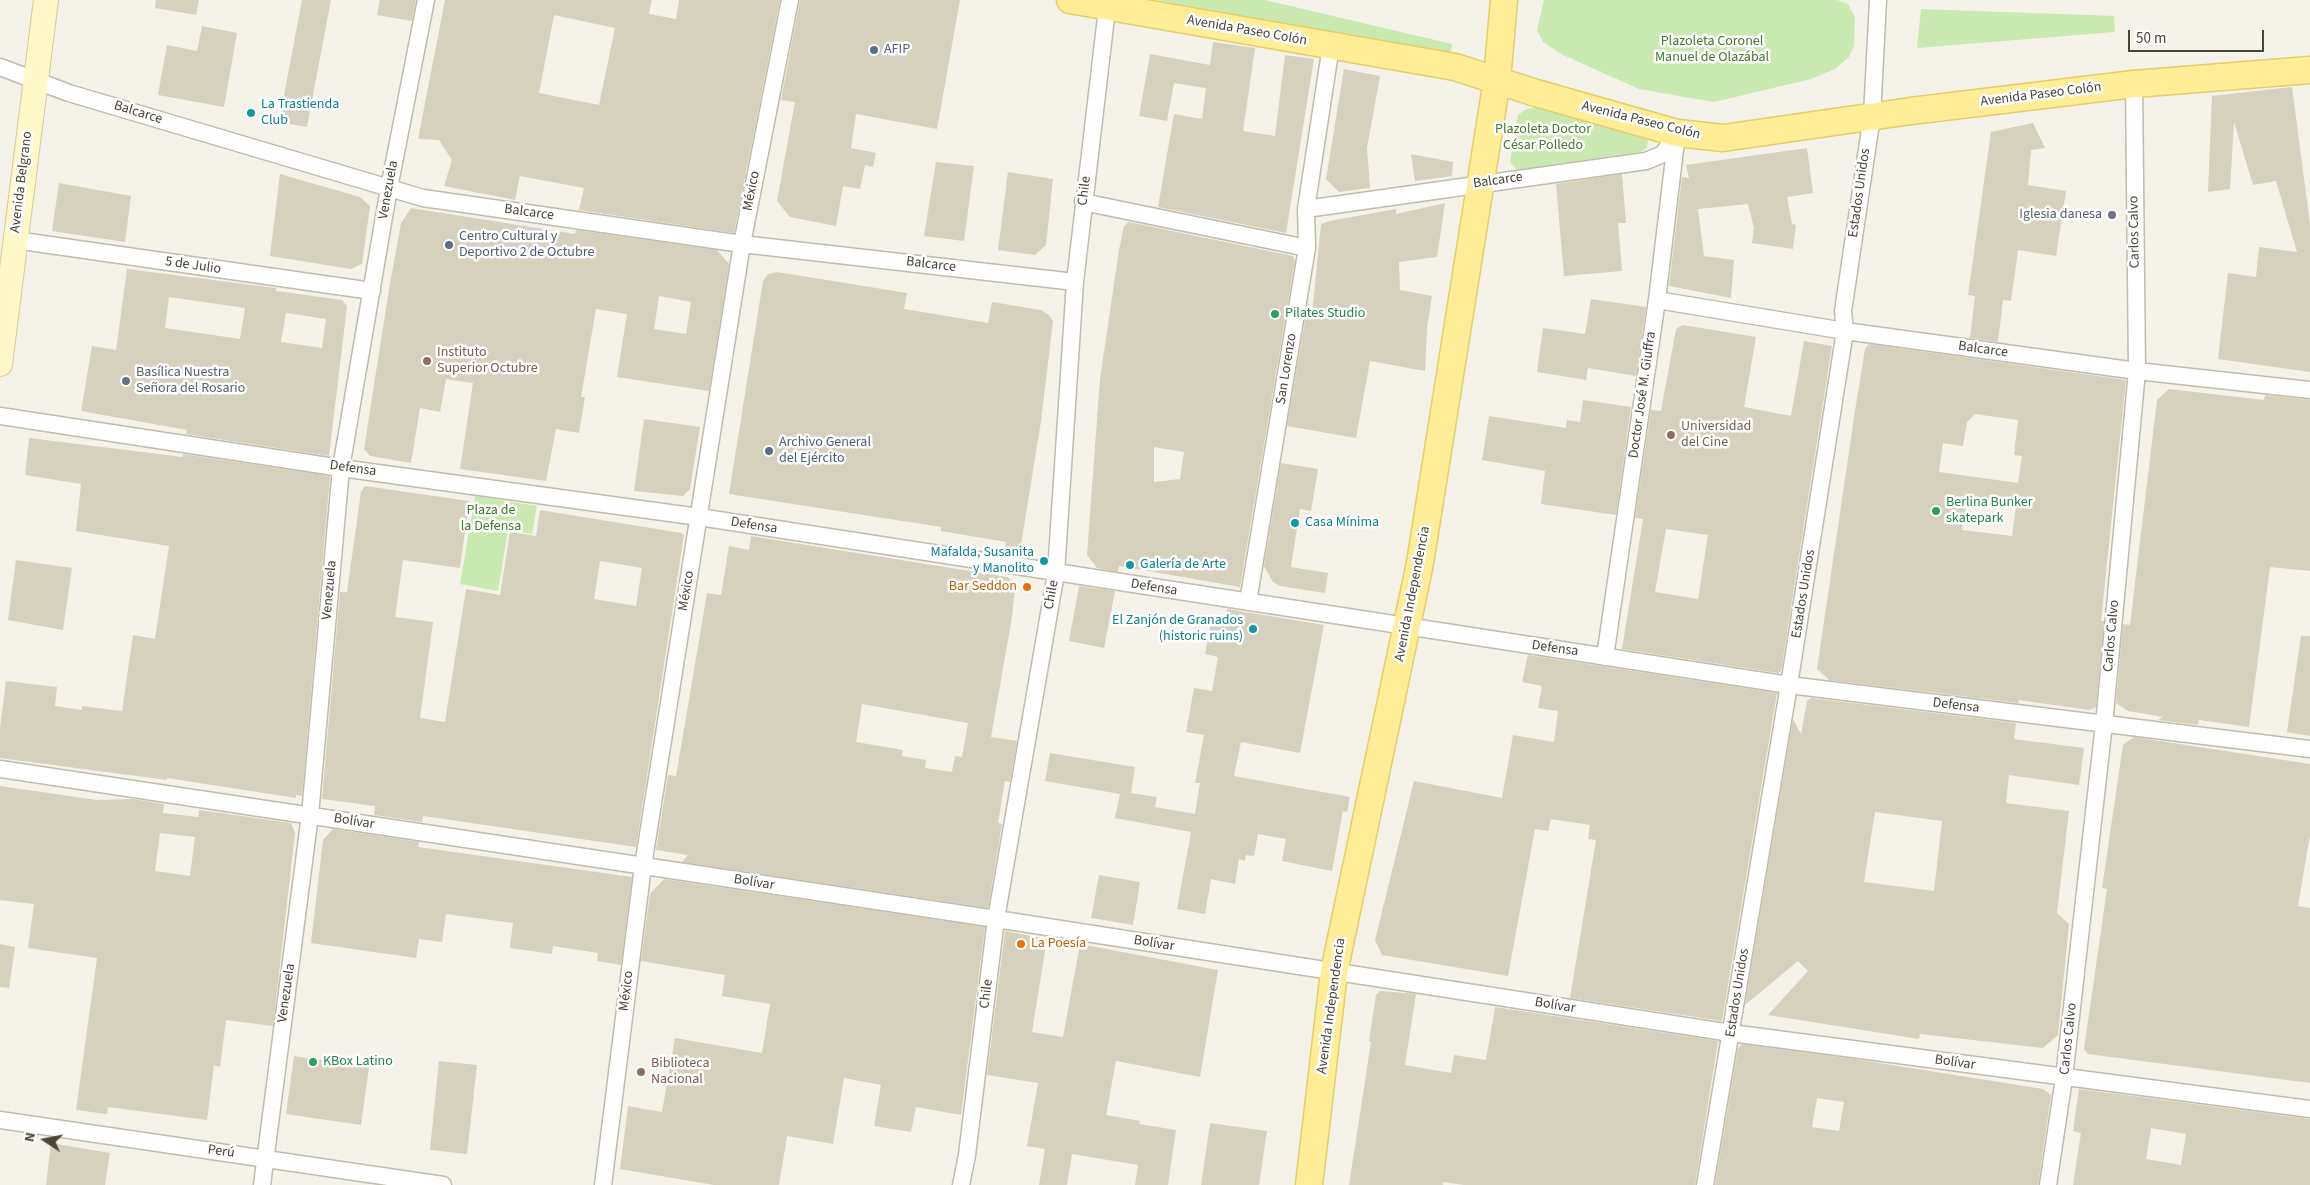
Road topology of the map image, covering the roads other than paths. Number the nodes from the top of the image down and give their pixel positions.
1 (46, 0) edge
2 (426, 0) edge
3 (790, 0) edge
4 (1070, 0) edge
5 (1504, 0) edge
6 (1878, 0) edge
7 (1108, 3) edge
8 (1330, 46) junction
9 (0, 66) edge
10 (2310, 70) edge
11 (35, 79) junction
12 (1497, 80) junction
13 (2134, 84) junction
14 (1872, 116) junction
15 (1677, 133) junction
16 (1480, 183) junction
17 (390, 188) junction
18 (1083, 202) junction
19 (1306, 209) junction
20 (15, 240) junction
21 (742, 244) junction
22 (1307, 248) junction
23 (1076, 282) junction
24 (372, 291) junction
25 (1657, 300) junction
26 (1845, 331) junction
27 (0, 364) edge
28 (2137, 371) junction
29 (2310, 390) edge
30 (0, 416) edge
31 (341, 468) junction
32 (699, 517) junction
33 (1056, 572) junction
34 (1248, 602) junction
35 (1408, 627) junction
36 (1605, 657) junction
37 (1789, 685) junction
38 (2104, 724) junction
39 (2310, 749) edge
40 (0, 769) edge
41 (310, 815) junction
42 (643, 866) junction
43 (996, 919) junction
44 (1334, 972) junction
45 (1731, 1033) junction
46 (2064, 1078) junction
47 (2310, 1109) edge
48 (0, 1120) edge
49 (265, 1159) junction
50 (262, 1185) edge
51 (443, 1185) edge
52 (603, 1185) edge
53 (961, 1185) edge
54 (1309, 1185) edge
55 (1705, 1185) edge
56 (2048, 1185) edge

1 - 11 main road, Avenida Belgrano
2 - 17 street, Venezuela
3 - 21 street, México
4 - 7 main road, Avenida Paseo Colón
5 - 12 main road, Avenida Independencia
6 - 14 street, Estados Unidos
7 - 8 main road, Avenida Paseo Colón
7 - 18 street, Chile
8 - 12 main road, Avenida Paseo Colón
8 - 19 street, San Lorenzo
9 - 11 street, Balcarce
10 - 13 main road, Avenida Paseo Colón
11 - 17 street, Balcarce
11 - 20 main road, Avenida Belgrano
12 - 15 main road, Avenida Paseo Colón
12 - 16 main road, Avenida Independencia
13 - 14 main road, Avenida Paseo Colón
13 - 28 street, Carlos Calvo
14 - 15 main road, Avenida Paseo Colón
14 - 26 street, Estados Unidos
15 - 16 street, Balcarce
15 - 25 street, Doctor José M. Giuffra
16 - 19 street, Balcarce
16 - 35 main road, Avenida Independencia
17 - 21 street, Balcarce
17 - 24 street, Venezuela
18 - 22 street
18 - 23 street, Chile
19 - 22 street, San Lorenzo
20 - 24 street, 5 de Julio
20 - 27 main road, Avenida Belgrano
21 - 23 street, Balcarce
21 - 32 street, México
22 - 34 street, San Lorenzo
23 - 33 street, Chile
24 - 31 street, Venezuela
25 - 26 street, Balcarce
25 - 36 street, Doctor José M. Giuffra
26 - 28 street, Balcarce
26 - 37 street, Estados Unidos
28 - 29 street, Balcarce
28 - 38 street, Carlos Calvo
30 - 31 street, Defensa
31 - 32 street, Defensa
31 - 41 street, Venezuela
32 - 33 street, Defensa
32 - 42 street, México
33 - 34 street, Defensa
33 - 43 street, Chile
34 - 35 street, Defensa
35 - 36 street, Defensa
35 - 44 main road, Avenida Independencia
36 - 37 street, Defensa
37 - 38 street, Defensa
37 - 45 street, Estados Unidos
38 - 39 street, Defensa
38 - 46 street, Carlos Calvo
40 - 41 street, Bolívar
41 - 42 street, Bolívar
41 - 49 street, Venezuela
42 - 43 street, Bolívar
42 - 52 street, México
43 - 44 street, Bolívar
43 - 53 street, Chile
44 - 45 street, Bolívar
44 - 54 main road, Avenida Independencia
45 - 46 street, Bolívar
45 - 55 street, Estados Unidos
46 - 47 street, Bolívar
46 - 56 street, Carlos Calvo
48 - 49 street, Perú
49 - 50 street, Venezuela
49 - 51 street, Perú

